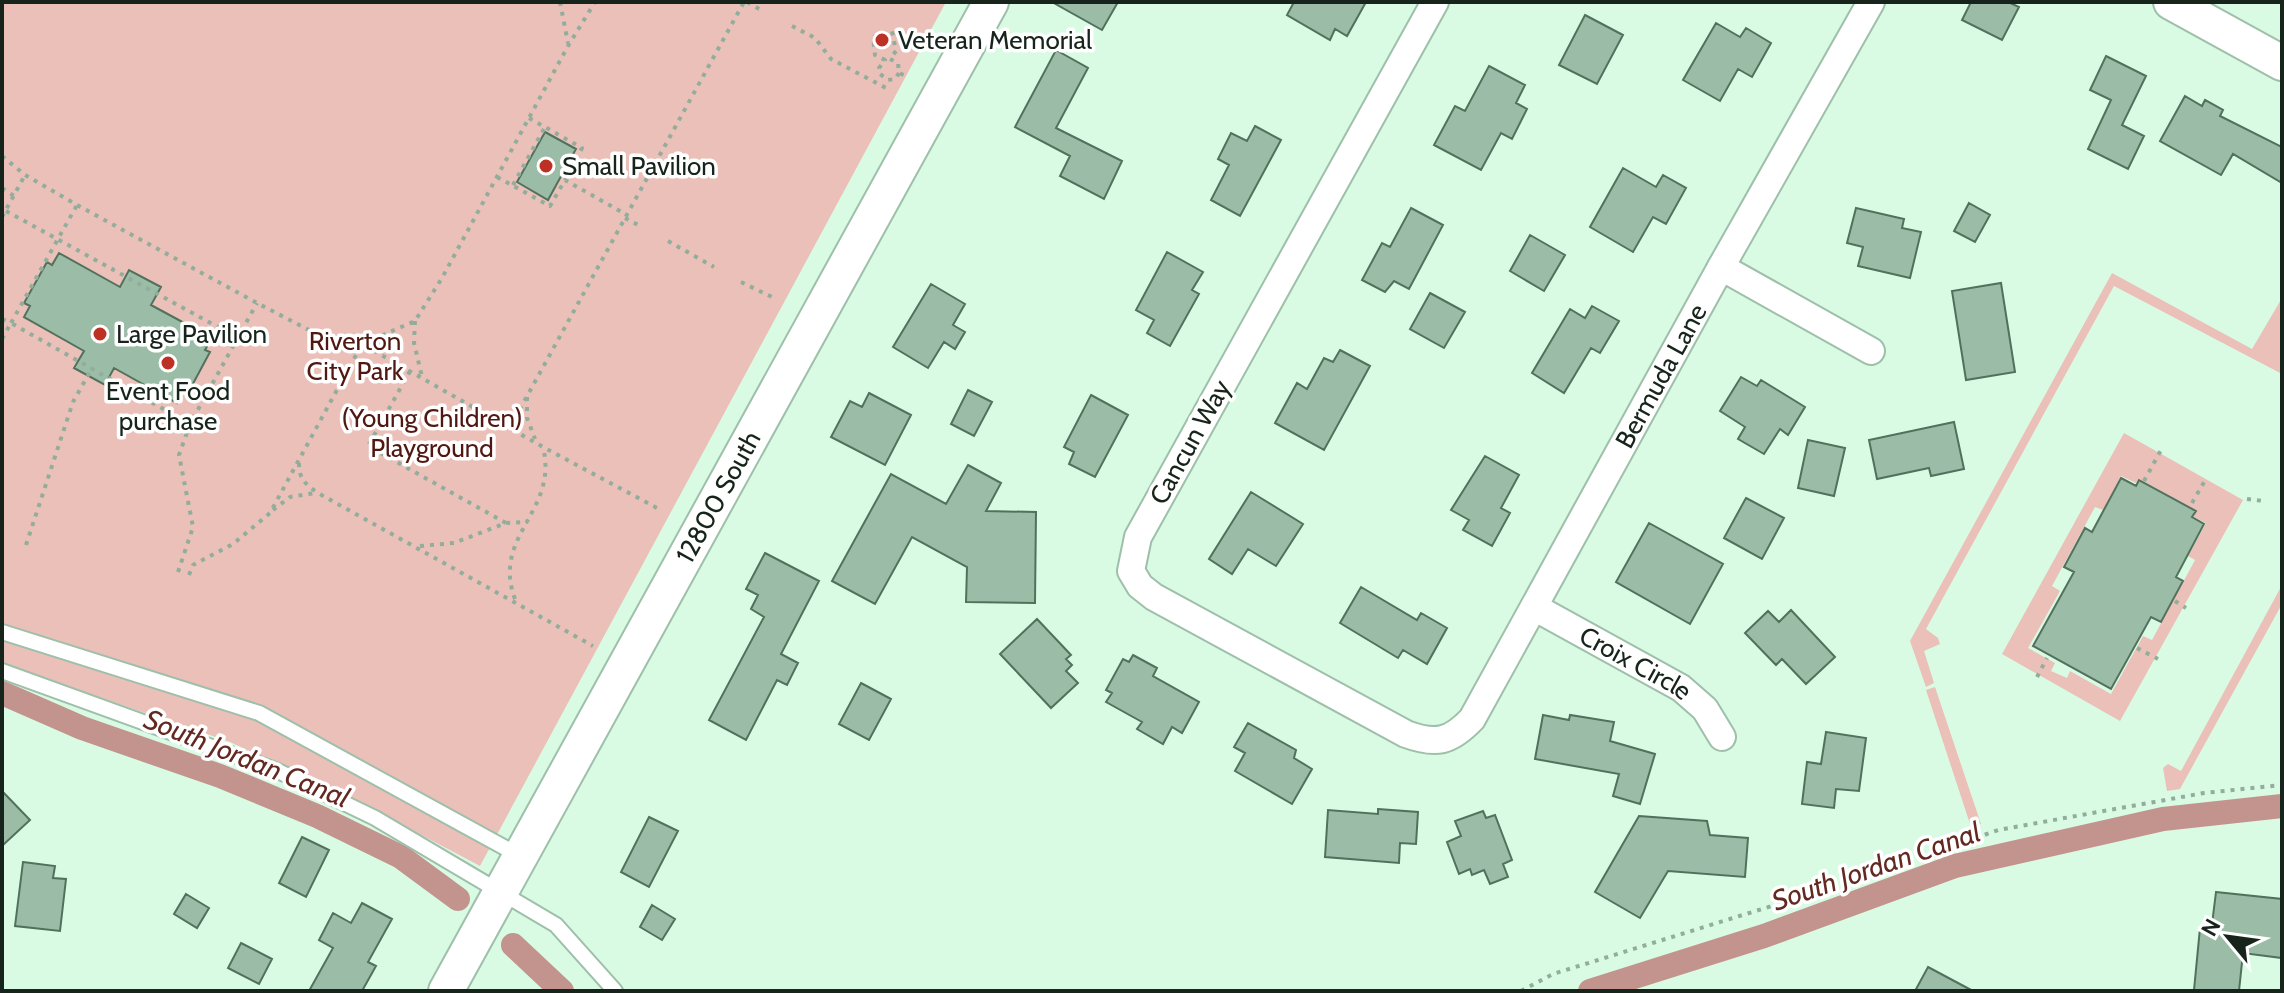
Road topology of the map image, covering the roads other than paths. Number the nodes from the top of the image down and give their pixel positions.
1 (991, 2) edge
2 (1435, 2) edge
3 (1871, 2) edge
4 (2171, 2) edge
5 (2282, 63) edge
6 (1721, 267) junction
7 (1871, 351) dead end
8 (1534, 607) junction
9 (2, 632) edge
10 (2, 671) edge
11 (1722, 737) dead end
12 (1443, 740) joint
13 (521, 857) junction
14 (500, 894) junction
15 (446, 991) edge
16 (615, 991) edge

1 - 13 street, 12800 South
2 - 12 street, Cancun Way
3 - 6 street, Bermuda Lane
4 - 5 street
6 - 7 street
6 - 8 street, Bermuda Lane
8 - 11 street, Croix Circle
8 - 12 street, Bermuda Lane
9 - 13 lane
10 - 14 lane
13 - 14 street, 12800 South
14 - 15 street, 12800 South
14 - 16 lane

